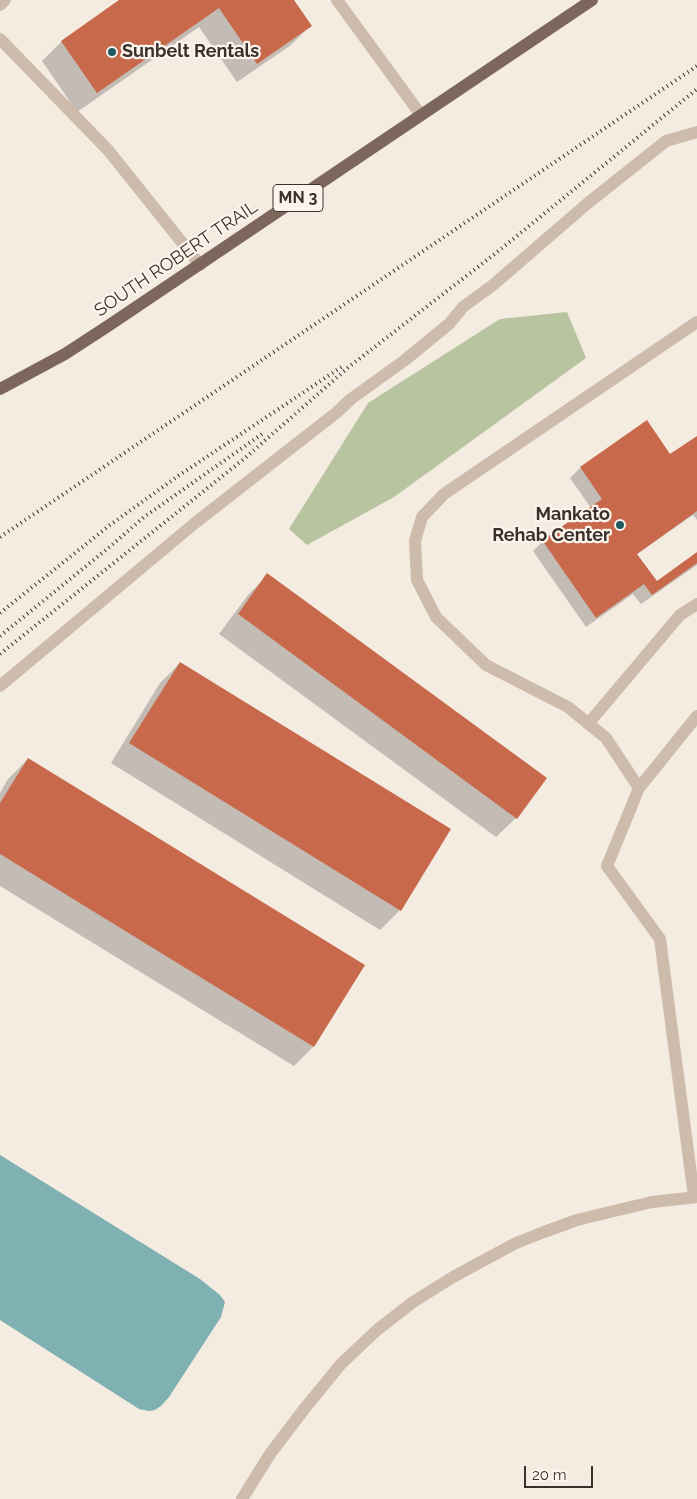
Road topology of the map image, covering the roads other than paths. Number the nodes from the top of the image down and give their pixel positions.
1 (5, 0) edge
2 (337, 0) edge
3 (592, 0) edge
4 (0, 4) edge
5 (0, 39) edge
6 (421, 115) junction
7 (697, 132) edge
8 (200, 265) junction
9 (697, 322) edge
10 (0, 389) edge
11 (697, 604) edge
12 (0, 686) edge
13 (697, 716) edge
14 (588, 724) junction
15 (639, 788) junction
16 (696, 1197) edge
17 (242, 1499) edge

1 - 4 street
2 - 6 street
3 - 6 main road, SOUTH ROBERT TRAIL / MN 3
5 - 8 street
6 - 8 main road, SOUTH ROBERT TRAIL / MN 3
7 - 12 street
8 - 10 main road, SOUTH ROBERT TRAIL / MN 3
9 - 14 street
11 - 14 street
13 - 15 street
14 - 15 street
15 - 16 street
16 - 17 street

